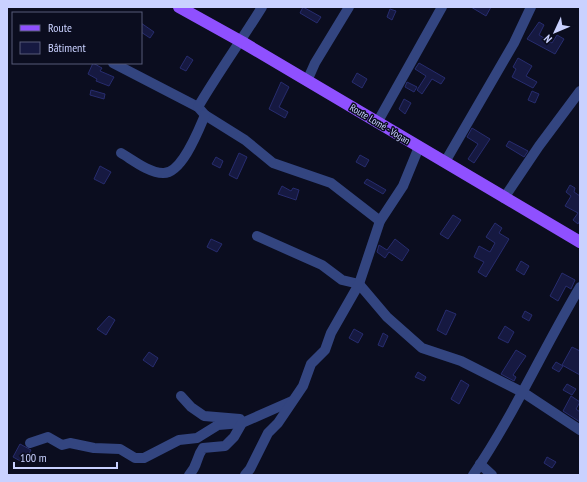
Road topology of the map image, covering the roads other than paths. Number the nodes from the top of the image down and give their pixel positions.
1 (179, 7) edge
2 (262, 7) edge
3 (349, 7) edge
4 (442, 7) edge
5 (531, 7) edge
6 (242, 42) junction
7 (115, 64) edge
8 (307, 81) junction
9 (580, 91) edge
10 (198, 107) junction
11 (205, 115) junction
12 (377, 123) junction
13 (419, 147) junction
14 (121, 153) dead end
15 (445, 162) junction
16 (504, 198) junction
17 (380, 221) junction
18 (257, 236) dead end
19 (580, 242) edge
20 (359, 284) junction
21 (580, 287) edge
22 (524, 392) junction
23 (181, 396) dead end
24 (292, 401) junction
25 (242, 423) junction
26 (580, 430) edge
27 (30, 443) dead end
28 (480, 464) junction
29 (189, 475) edge
30 (245, 475) edge
31 (473, 475) edge
32 (492, 475) edge

1 - 6 main road, Route Lomé - Vogan
2 - 6 street
3 - 8 street
4 - 12 street
5 - 15 street
6 - 8 main road, Route Lomé - Vogan
6 - 10 street
7 - 10 street
8 - 12 main road, Route Lomé - Vogan
9 - 16 street
10 - 11 street
11 - 14 street
11 - 17 street
12 - 13 main road, Route Lomé - Vogan
13 - 15 main road, Route Lomé - Vogan
13 - 17 street
15 - 16 main road, Route Lomé - Vogan
16 - 19 main road, Route Lomé - Vogan
17 - 20 street
18 - 20 street
20 - 22 street
20 - 24 street
21 - 22 street
22 - 26 street
22 - 28 street
23 - 25 street
24 - 25 street
24 - 30 street
25 - 27 street
25 - 29 street
28 - 31 street
28 - 32 street

